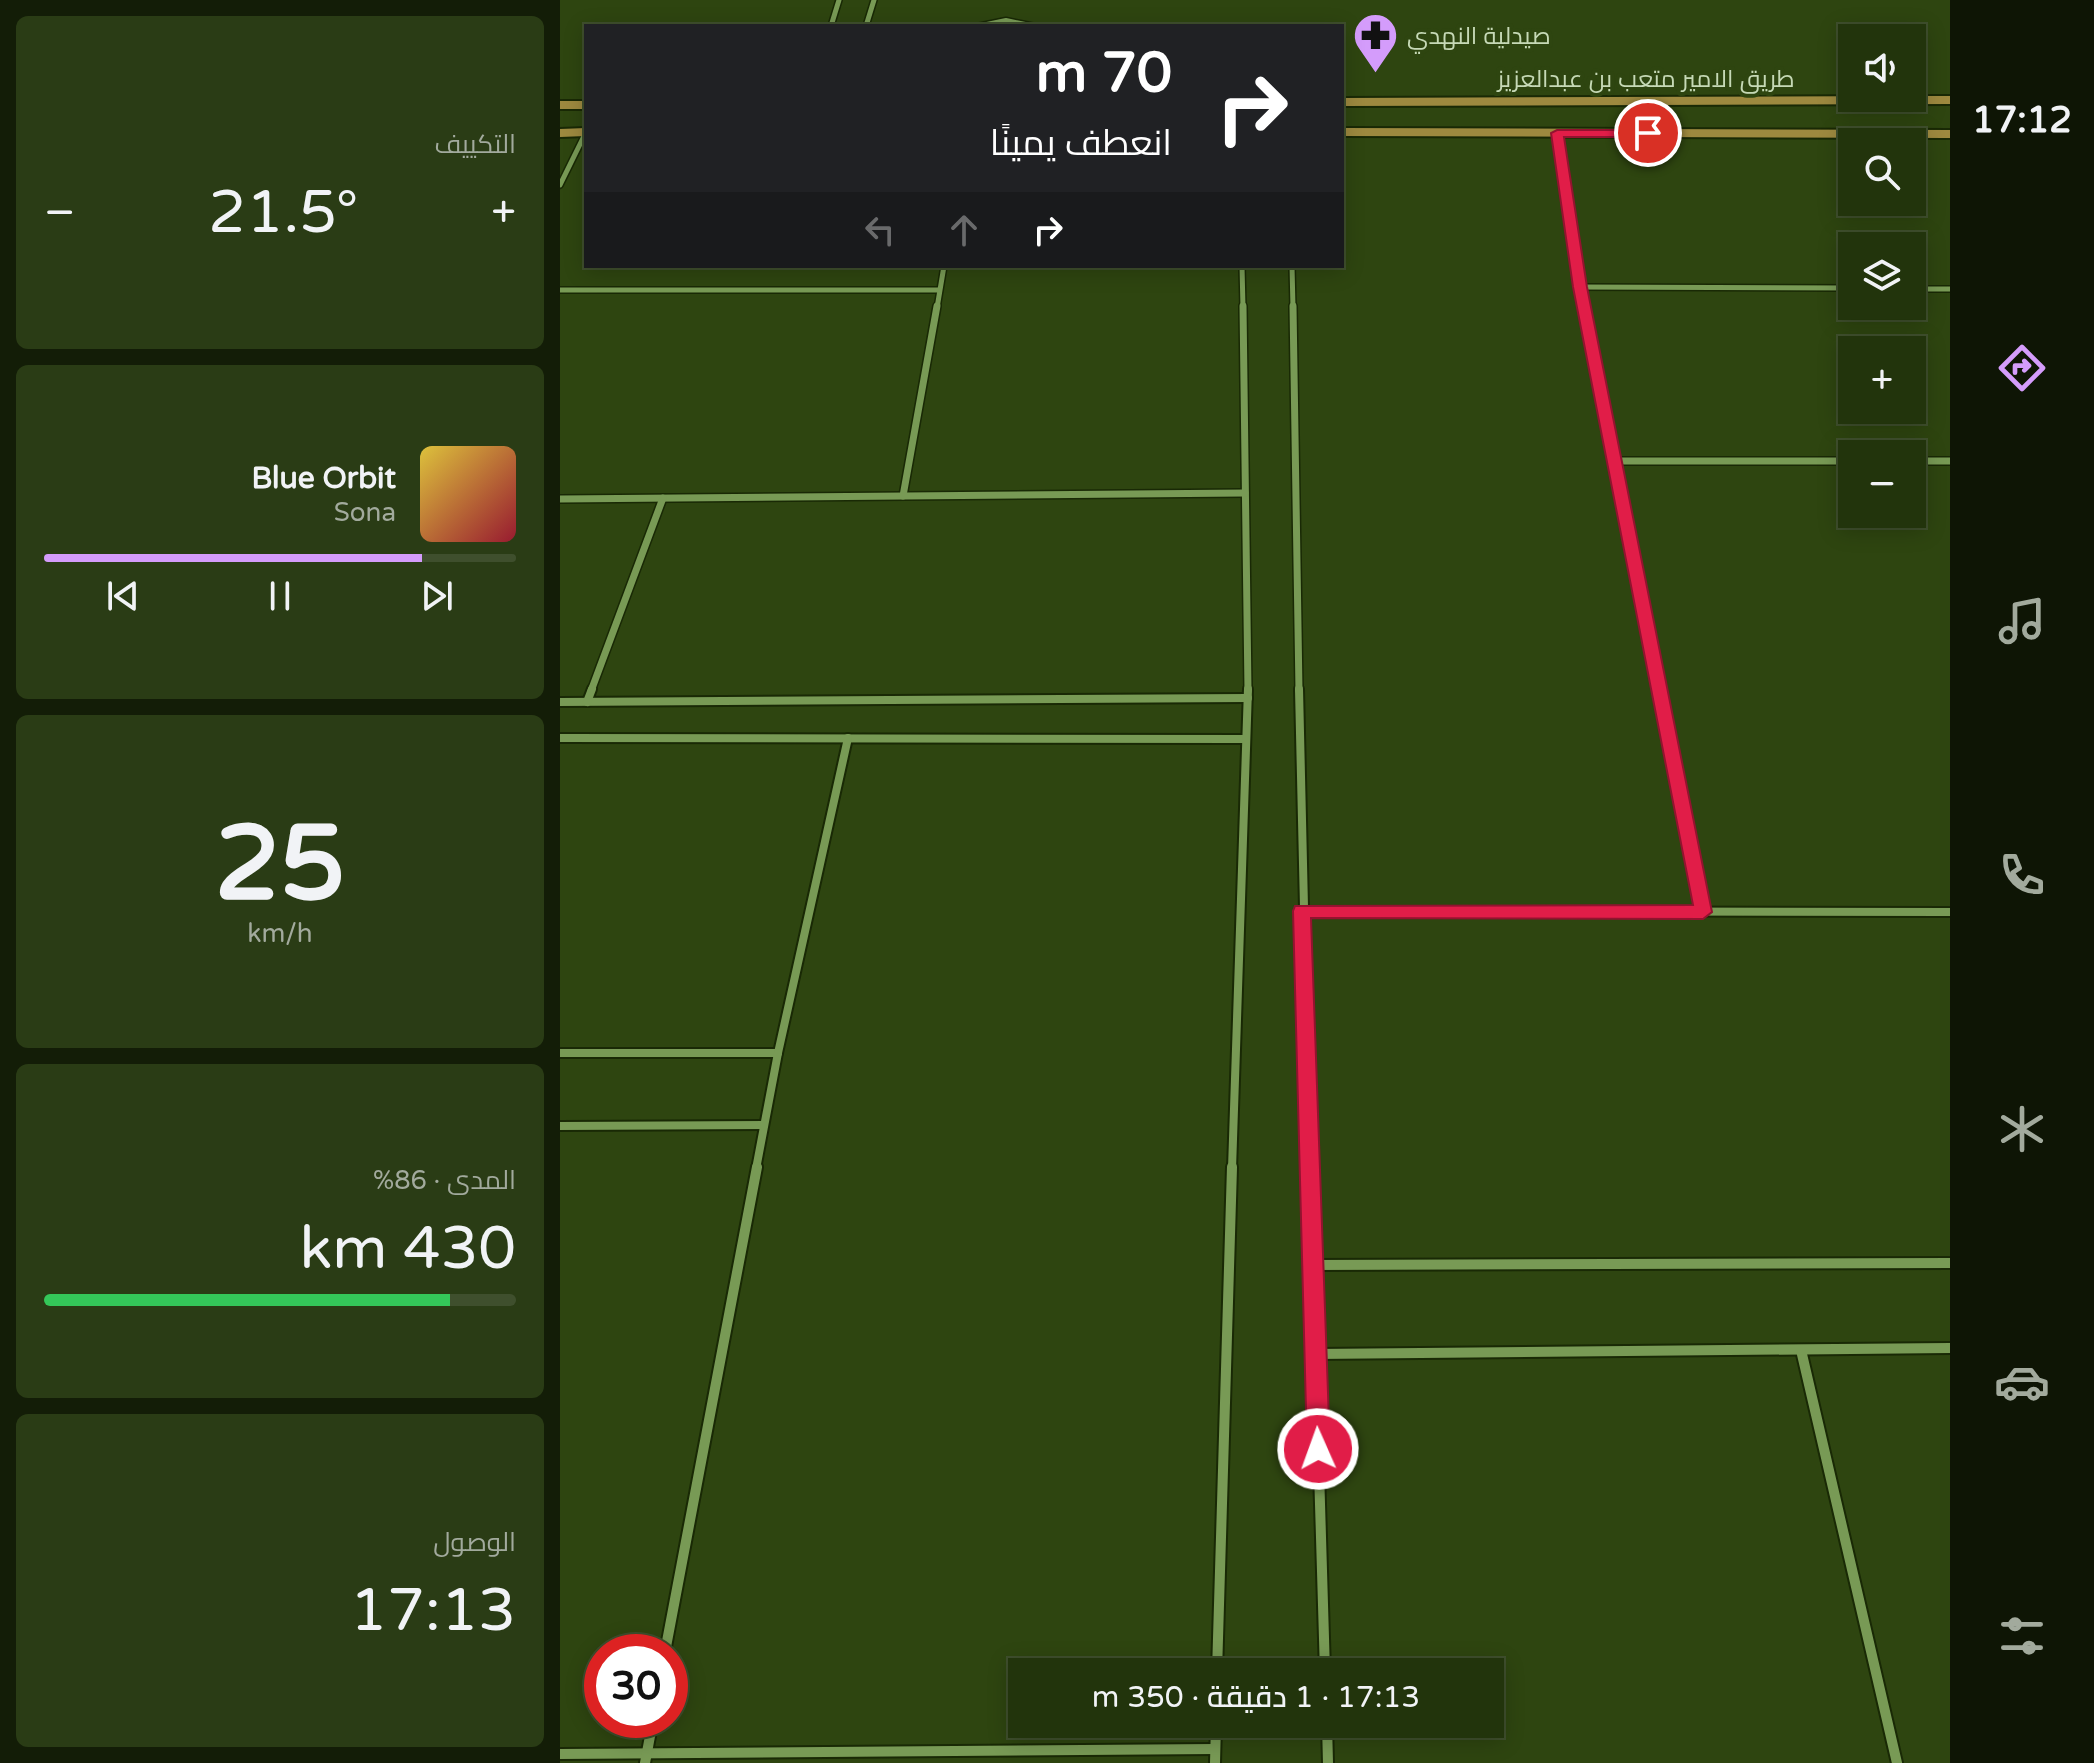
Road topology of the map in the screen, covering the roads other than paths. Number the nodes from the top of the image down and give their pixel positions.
1 (839, 0) edge
2 (874, 0) edge
3 (832, 24) edge
4 (867, 24) edge
5 (980, 24) edge
6 (1029, 24) edge
7 (1950, 100) edge
8 (1344, 102) edge
9 (560, 105) edge
10 (584, 105) edge
11 (584, 132) edge
12 (1344, 132) edge
13 (560, 133) edge
14 (1557, 133) junction
15 (1950, 134) edge
16 (584, 136) edge
17 (560, 185) edge
18 (944, 268) edge
19 (1242, 268) edge
20 (1292, 268) edge
21 (1580, 287) junction
22 (1838, 288) edge
23 (1926, 289) edge
24 (1950, 289) edge
25 (560, 290) edge
26 (939, 290) junction
27 (1615, 461) junction
28 (1838, 461) edge
29 (1926, 461) edge
30 (1950, 461) edge
31 (1245, 493) junction
32 (903, 496) junction
33 (663, 498) junction
34 (560, 499) edge
35 (1248, 698) junction
36 (560, 702) edge
37 (587, 702) junction
38 (560, 738) edge
39 (848, 738) junction
40 (1244, 739) junction
41 (1302, 911) junction
42 (1703, 912) junction
43 (1950, 912) edge
44 (560, 1053) edge
45 (778, 1053) junction
46 (764, 1125) junction
47 (560, 1126) edge
48 (1950, 1263) edge
49 (1313, 1265) junction
50 (1950, 1348) edge
51 (1801, 1350) junction
52 (1315, 1354) junction
53 (668, 1634) edge
54 (1217, 1658) edge
55 (1325, 1658) edge
56 (650, 1738) edge
57 (1215, 1738) edge
58 (1327, 1738) edge
59 (1215, 1749) junction
60 (560, 1754) edge
61 (646, 1758) edge
62 (1215, 1763) edge
63 (1328, 1763) edge
64 (1897, 1763) edge

1 - 3 street
2 - 4 street
5 - 6 lane
7 - 8 main road, طريق الامير متعب بن عبدالعزيز
9 - 10 main road
11 - 13 main road
12 - 14 main road, طريق الامير متعب بن عبدالعزيز
14 - 15 main road, طريق الامير متعب بن عبدالعزيز
14 - 21 street
16 - 17 street
18 - 26 street
19 - 31 street
20 - 41 street
21 - 22 street
21 - 27 street
23 - 24 street
25 - 26 street
26 - 32 street
27 - 28 street
27 - 42 street
29 - 30 street
31 - 32 street
31 - 35 street
32 - 33 street
33 - 34 street
33 - 37 street
35 - 37 street
35 - 40 street
36 - 37 street
38 - 39 street
39 - 40 street
39 - 45 street
40 - 54 street
41 - 42 street
41 - 49 street
42 - 43 street
44 - 45 street
45 - 46 street
46 - 47 street
46 - 53 street
48 - 49 street
49 - 52 street
50 - 51 street
51 - 52 street
51 - 64 street
52 - 55 street
56 - 61 street
57 - 59 street
58 - 63 street
59 - 61 street
59 - 62 street
60 - 61 street

